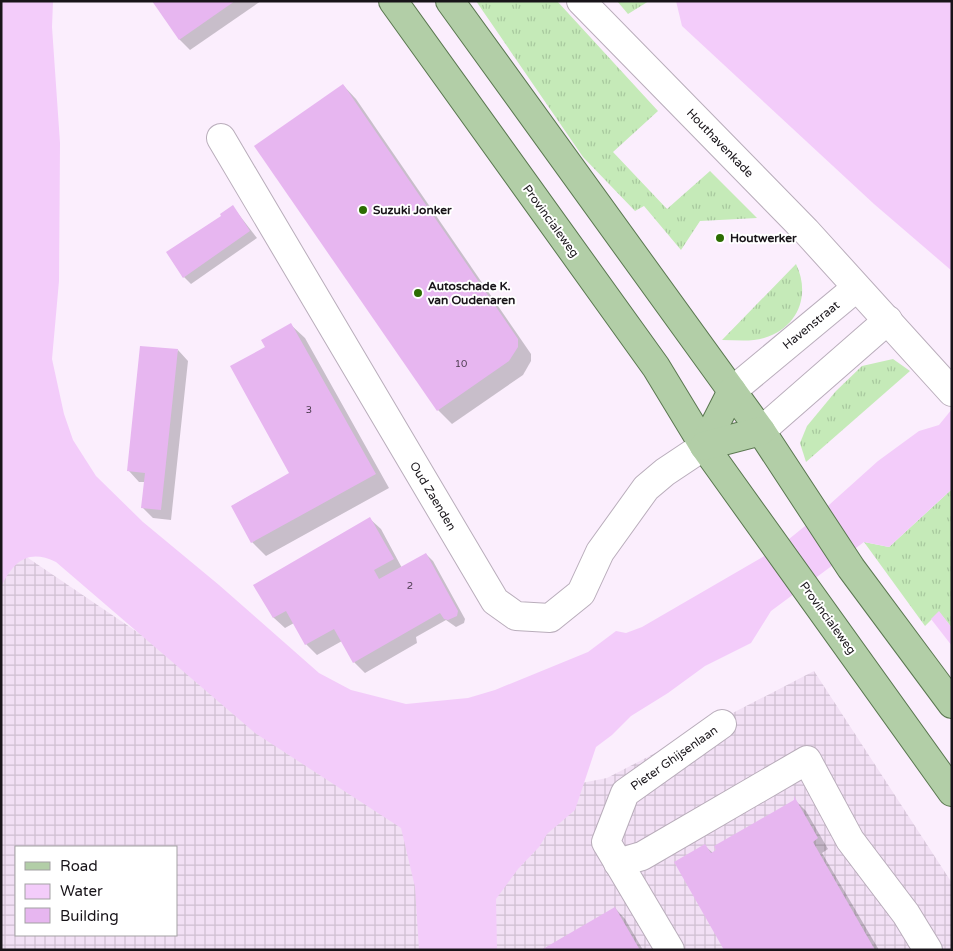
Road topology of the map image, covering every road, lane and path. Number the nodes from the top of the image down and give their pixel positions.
1 (393, 1) edge
2 (450, 1) edge
3 (581, 1) edge
4 (221, 138) dead end
5 (856, 288) junction
6 (888, 320) junction
7 (732, 391) junction
8 (952, 392) edge
9 (761, 431) junction
10 (704, 446) junction
11 (952, 704) edge
12 (722, 724) dead end
13 (952, 792) edge
14 (618, 863) junction
15 (670, 950) edge
16 (928, 950) edge

1 - 10 main road, Provincialeweg
2 - 7 main road
3 - 5 street, Houthavenkade
4 - 10 street, Oud Zaenden
5 - 6 street
5 - 7 street, Havenstraat
6 - 8 street
6 - 9 street
7 - 9 main road
7 - 10 main road
9 - 10 main road
9 - 11 main road
10 - 13 main road, Provincialeweg
12 - 14 street, Pieter Ghijsenlaan
14 - 15 street, Pieter Ghijsenlaan
14 - 16 street

